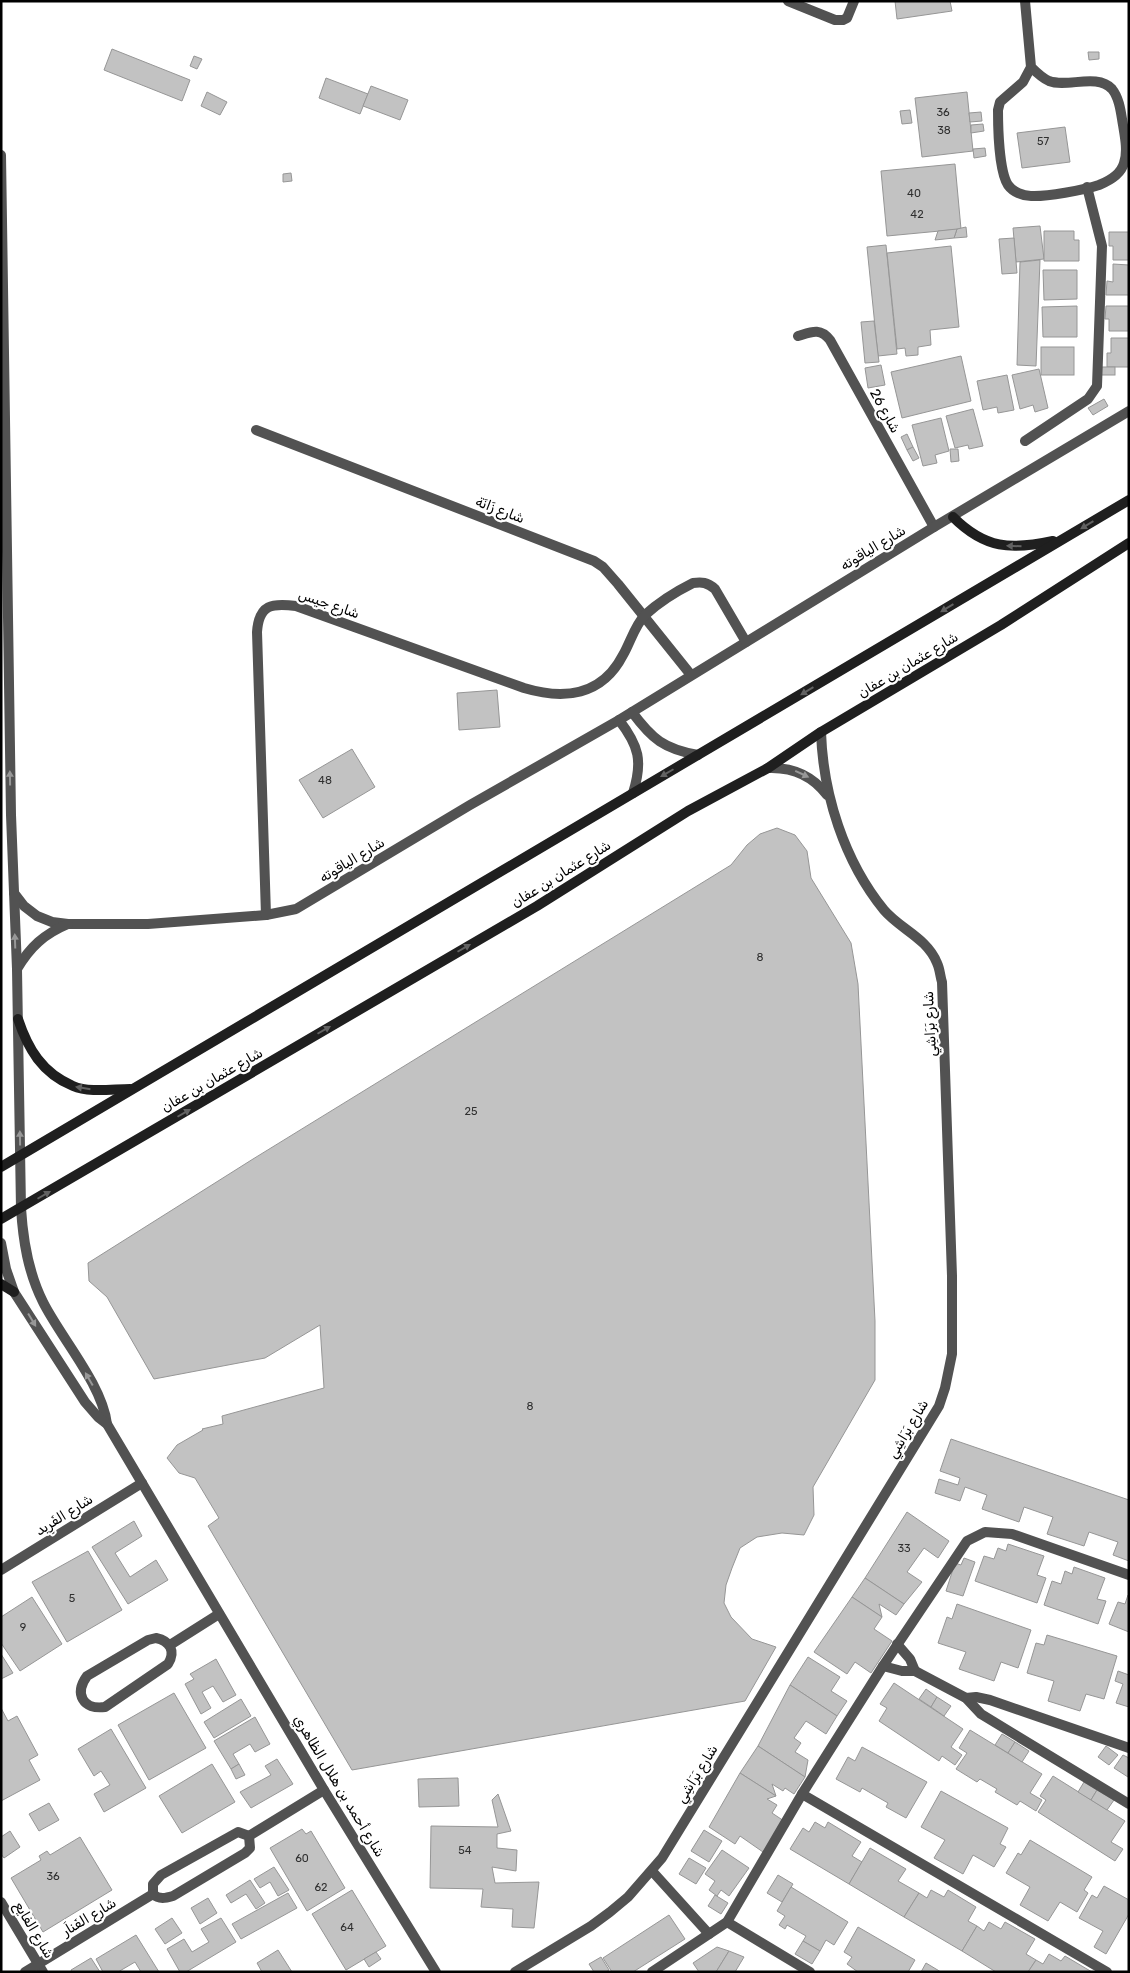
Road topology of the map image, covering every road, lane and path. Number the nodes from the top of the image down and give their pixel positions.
1 (788, 1) edge
2 (854, 1) edge
3 (1025, 1) edge
4 (1031, 67) junction
5 (1, 155) edge
6 (2, 173) edge
7 (1087, 187) junction
8 (2, 196) edge
9 (798, 336) dead end
10 (1129, 411) edge
11 (1, 417) edge
12 (256, 430) dead end
13 (5, 432) junction
14 (1025, 441) dead end
15 (1129, 500) edge
16 (953, 517) junction
17 (934, 527) junction
18 (1062, 540) junction
19 (1129, 543) edge
20 (644, 616) junction
21 (746, 642) junction
22 (691, 675) junction
23 (632, 712) junction
24 (619, 720) junction
25 (821, 732) junction
26 (698, 755) junction
27 (768, 768) junction
28 (633, 793) junction
29 (829, 798) junction
30 (14, 892) junction
31 (266, 915) junction
32 (68, 924) junction
33 (16, 969) junction
34 (18, 1019) junction
35 (131, 1089) junction
36 (20, 1157) junction
37 (1, 1167) edge
38 (21, 1208) junction
39 (1, 1219) edge
40 (1, 1243) edge
41 (1, 1284) edge
42 (14, 1292) junction
43 (107, 1424) junction
44 (142, 1483) junction
45 (1, 1570) edge
46 (1129, 1576) edge
47 (220, 1614) junction
48 (897, 1644) junction
49 (170, 1645) junction
50 (883, 1666) junction
51 (916, 1670) junction
52 (966, 1698) junction
53 (1129, 1748) edge
54 (324, 1790) junction
55 (802, 1794) junction
56 (1128, 1802) edge
57 (249, 1836) junction
58 (652, 1871) junction
59 (154, 1894) junction
60 (1, 1902) edge
61 (727, 1922) junction
62 (709, 1934) junction
63 (41, 1968) edge
64 (25, 1972) edge
65 (436, 1972) edge
66 (515, 1972) edge
67 (652, 1972) edge
68 (810, 1972) edge
69 (1106, 1972) edge

1 - 2 street
3 - 4 street
4 - 7 street
4 - 7 street
5 - 6 street
6 - 8 street
7 - 14 street
8 - 13 street
9 - 17 street, شارع 26
10 - 16 street, شارع الياقوته
11 - 13 street
12 - 20 street, شارع زَانَة
30 -> 13 street, شارع أحمد بن هلال الظاهري
15 -> 18 main road
16 - 17 street, شارع الياقوته
18 -> 16 main road
17 - 21 street, شارع الياقوته
18 -> 26 main road
19 - 25 main road, شارع عثمان بن عفان
20 - 21 street
20 - 22 street, شارع زَانَة
20 - 31 street, شارع جيس
21 - 22 street, شارع الياقوته
22 - 23 street, شارع الياقوته
23 - 24 street, شارع الياقوته
23 - 26 street
24 - 28 street
24 - 31 street, شارع الياقوته
25 - 27 main road, شارع عثمان بن عفان
25 - 29 street, شارع بَرَاشِي
26 -> 28 main road
27 -> 29 street, شارع بَرَاشِي
38 -> 27 main road, شارع عثمان بن عفان
28 - 35 main road
29 - 58 street, شارع بَرَاشِي
30 - 32 street, شارع الياقوته
33 -> 30 street, شارع أحمد بن هلال الظاهري
31 - 32 street, شارع الياقوته
32 - 33 street, شارع الياقوته
33 - 34 street, شارع أحمد بن هلال الظاهري
35 -> 34 main road
36 -> 34 street, شارع أحمد بن هلال الظاهري
35 - 36 main road
36 - 37 main road
36 - 38 street, شارع أحمد بن هلال الظاهري
38 - 39 main road, شارع عثمان بن عفان
43 -> 38 street, شارع أحمد بن هلال الظاهري
40 - 42 street, شارع أحمد بن هلال الظاهري
41 - 42 main road
42 -> 43 street, شارع أحمد بن هلال الظاهري
43 - 44 street, شارع أحمد بن هلال الظاهري
44 - 45 street, شارع الفَرِيد
44 - 47 street, شارع أحمد بن هلال الظاهري
46 - 48 street
47 - 49 street
47 - 54 street, شارع أحمد بن هلال الظاهري
48 - 50 street
48 - 51 street
49 - 49 street
50 - 51 street
50 - 55 street
51 - 52 street
52 - 53 street
52 - 56 street
54 - 57 street
54 - 65 street, شارع أحمد بن هلال الظاهري
55 - 61 street
55 - 69 street
57 - 59 street
57 - 59 street
58 - 62 street
58 - 66 street, شارع بَرَاشِي
59 - 63 street, شارع الفَناَر
60 - 63 street, شارع الفايع
61 - 62 street
61 - 68 street
62 - 67 street
63 - 64 street, شارع الفَناَر

